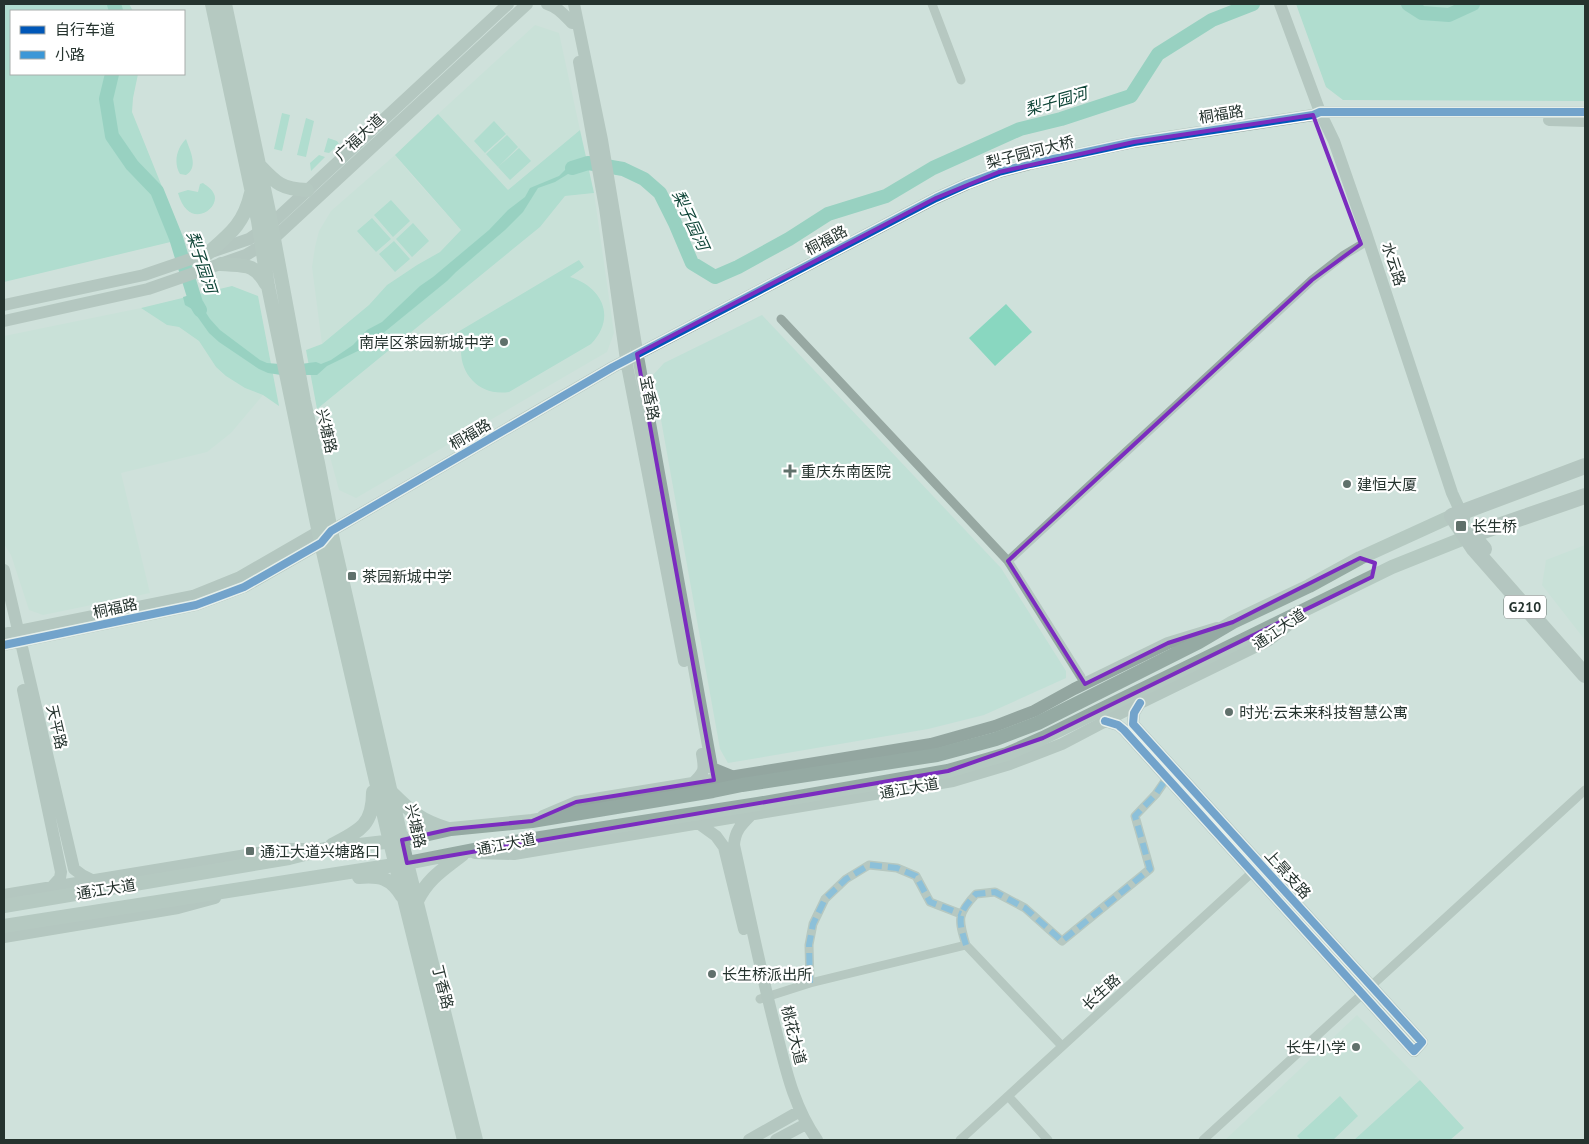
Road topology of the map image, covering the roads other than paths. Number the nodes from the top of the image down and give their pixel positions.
1 (212, 4) edge
2 (225, 4) edge
3 (508, 4) edge
4 (527, 4) edge
5 (547, 4) edge
6 (566, 4) edge
7 (574, 4) edge
8 (932, 4) edge
9 (1271, 4) edge
10 (1280, 4) edge
11 (572, 24) junction
12 (1288, 38) junction
13 (961, 80) dead end
14 (1585, 112) edge
15 (1319, 116) junction
16 (1585, 121) edge
17 (597, 141) junction
18 (1134, 142) joint
19 (259, 165) junction
20 (251, 190) junction
21 (307, 190) junction
22 (936, 198) joint
23 (271, 224) junction
24 (260, 232) junction
25 (1365, 242) junction
26 (267, 243) junction
27 (201, 256) junction
28 (221, 264) junction
29 (268, 286) junction
30 (4, 305) edge
31 (781, 319) dead end
32 (4, 321) edge
33 (287, 346) junction
34 (632, 357) junction
35 (1585, 466) edge
36 (1523, 488) junction
37 (1585, 496) edge
38 (1456, 514) junction
39 (1529, 517) junction
40 (323, 535) junction
41 (1469, 537) junction
42 (1360, 558) junction
43 (1008, 561) junction
44 (4, 570) edge
45 (1372, 577) junction
46 (4, 602) edge
47 (1316, 604) junction
48 (1233, 622) junction
49 (12, 638) edge
50 (1585, 663) edge
51 (1175, 674) junction
52 (1585, 675) edge
53 (1102, 676) junction
54 (1081, 677) junction
55 (1074, 689) junction
56 (1153, 696) junction
57 (1140, 703) junction
58 (1105, 721) junction
59 (1129, 727) junction
60 (708, 768) junction
61 (373, 771) junction
62 (1170, 773) junction
63 (734, 777) junction
64 (692, 784) junction
65 (1585, 790) edge
66 (391, 792) junction
67 (750, 816) junction
68 (532, 821) junction
69 (698, 824) junction
70 (451, 830) junction
71 (396, 841) junction
72 (729, 846) junction
73 (325, 849) junction
74 (465, 852) junction
75 (402, 864) junction
76 (1256, 868) junction
77 (307, 878) junction
78 (94, 881) junction
79 (258, 886) junction
80 (51, 888) junction
81 (4, 895) edge
82 (411, 901) junction
83 (4, 906) edge
84 (961, 914) junction
85 (4, 926) edge
86 (4, 937) edge
87 (966, 945) junction
88 (810, 983) junction
89 (1367, 990) junction
90 (764, 998) junction
91 (1062, 1046) junction
92 (1418, 1047) dead end
93 (1008, 1096) junction
94 (797, 1113) junction
95 (803, 1126) junction
96 (464, 1140) edge
97 (476, 1140) edge
98 (749, 1140) edge
99 (776, 1140) edge
100 (808, 1140) edge
101 (817, 1140) edge
102 (960, 1140) edge
103 (1048, 1140) edge
104 (1203, 1140) edge

1 - 20 main road, 兴塘路
2 - 19 main road, 兴塘路
3 - 21 street, 广福大道
4 - 26 street, 广福大道
5 - 11 street
6 - 11 street, 宝香路
7 - 17 street, 宝香路
8 - 13 street
9 - 12 street, 水云路
10 - 12 street, 水云路
11 - 17 street, 宝香路
12 - 15 street, 水云路
14 - 15 street
15 - 16 street
15 - 18 street, 桐福路
15 - 25 street, 水云路
17 - 34 street, 宝香路
18 - 22 street, 梨子园河大桥
19 - 21 main road
19 - 23 main road, 兴塘路
20 - 24 main road, 兴塘路
20 - 27 main road
21 - 23 street, 广福大道
22 - 34 street, 桐福路
23 - 24 street, 广福大道
23 - 26 main road, 兴塘路
24 - 26 main road, 兴塘路
24 - 27 street, 广福大道
25 - 38 street, 水云路
25 - 43 street
26 - 28 street, 广福大道
26 - 29 main road, 兴塘路
26 - 33 main road, 兴塘路
27 - 30 street, 广福大道
28 - 29 main road
28 - 32 street, 广福大道
29 - 33 main road, 兴塘路
31 - 43 street
33 - 40 main road, 兴塘路
34 - 40 street, 桐福路
34 - 60 street, 宝香路
35 - 36 highway, 通江大道
36 - 38 highway, 通江大道
36 - 39 highway
37 - 39 highway, 通江大道
38 - 41 highway, G210
38 - 42 main road, 通江大道
39 - 41 highway, 通江大道
40 - 49 street, 桐福路
40 - 61 main road, 兴塘路
40 - 66 main road, 兴塘路
41 - 45 main road, 通江大道
41 - 50 highway, G210
41 - 52 highway, G210
42 - 45 main road
42 - 48 main road, 通江大道
43 - 54 street
44 - 49 street, 天平路
45 - 47 main road, 通江大道
46 - 49 street, 天平路
47 - 51 main road, 通江大道
47 - 56 street, 通江大道
48 - 53 street, 通江大道
48 - 68 main road, 通江大道
49 - 78 street, 天平路
49 - 80 street, 天平路
51 - 56 main road
51 - 74 main road, 通江大道
53 - 54 street
53 - 55 street, 通江大道
54 - 55 street
55 - 63 street, 通江大道
56 - 57 street, 通江大道
57 - 58 street, 通江大道
57 - 59 street
58 - 59 street
58 - 67 street, 通江大道
59 - 62 street, 上景支路
60 - 63 street
60 - 64 street
61 - 71 main road, 兴塘路
61 - 73 main road
62 - 76 street, 上景支路
62 - 84 street
63 - 64 street, 通江大道
64 - 68 street, 通江大道
65 - 89 street
66 - 70 main road
66 - 71 main road, 兴塘路
67 - 69 street, 通江大道
67 - 72 street
68 - 70 main road, 通江大道
69 - 72 street
69 - 74 street, 通江大道
70 - 71 main road, 通江大道
71 - 73 main road, 通江大道
71 - 75 main road, 兴塘路
72 - 90 street, 桃花大道
73 - 78 street, 通江大道
73 - 83 main road, 通江大道
74 - 75 main road, 通江大道
74 - 82 main road
75 - 77 main road, 通江大道
75 - 82 main road, 丁香路
76 - 89 street, 上景支路
76 - 91 street, 长生路
77 - 79 main road, 通江大道
77 - 82 main road
78 - 80 street, 通江大道
79 - 85 main road, 通江大道
79 - 86 street, 通江大道
80 - 81 street, 通江大道
82 - 96 main road, 丁香路
82 - 97 main road, 丁香路
84 - 87 street
84 - 88 street
87 - 88 street
87 - 91 street
88 - 90 street
89 - 92 street, 上景支路
89 - 104 street
90 - 94 street, 桃花大道
91 - 93 street, 长生路
93 - 102 street, 长生路
93 - 103 street
94 - 95 street, 桃花大道
94 - 98 street
95 - 99 street
95 - 100 street, 桃花大道
95 - 101 street, 桃花大道

